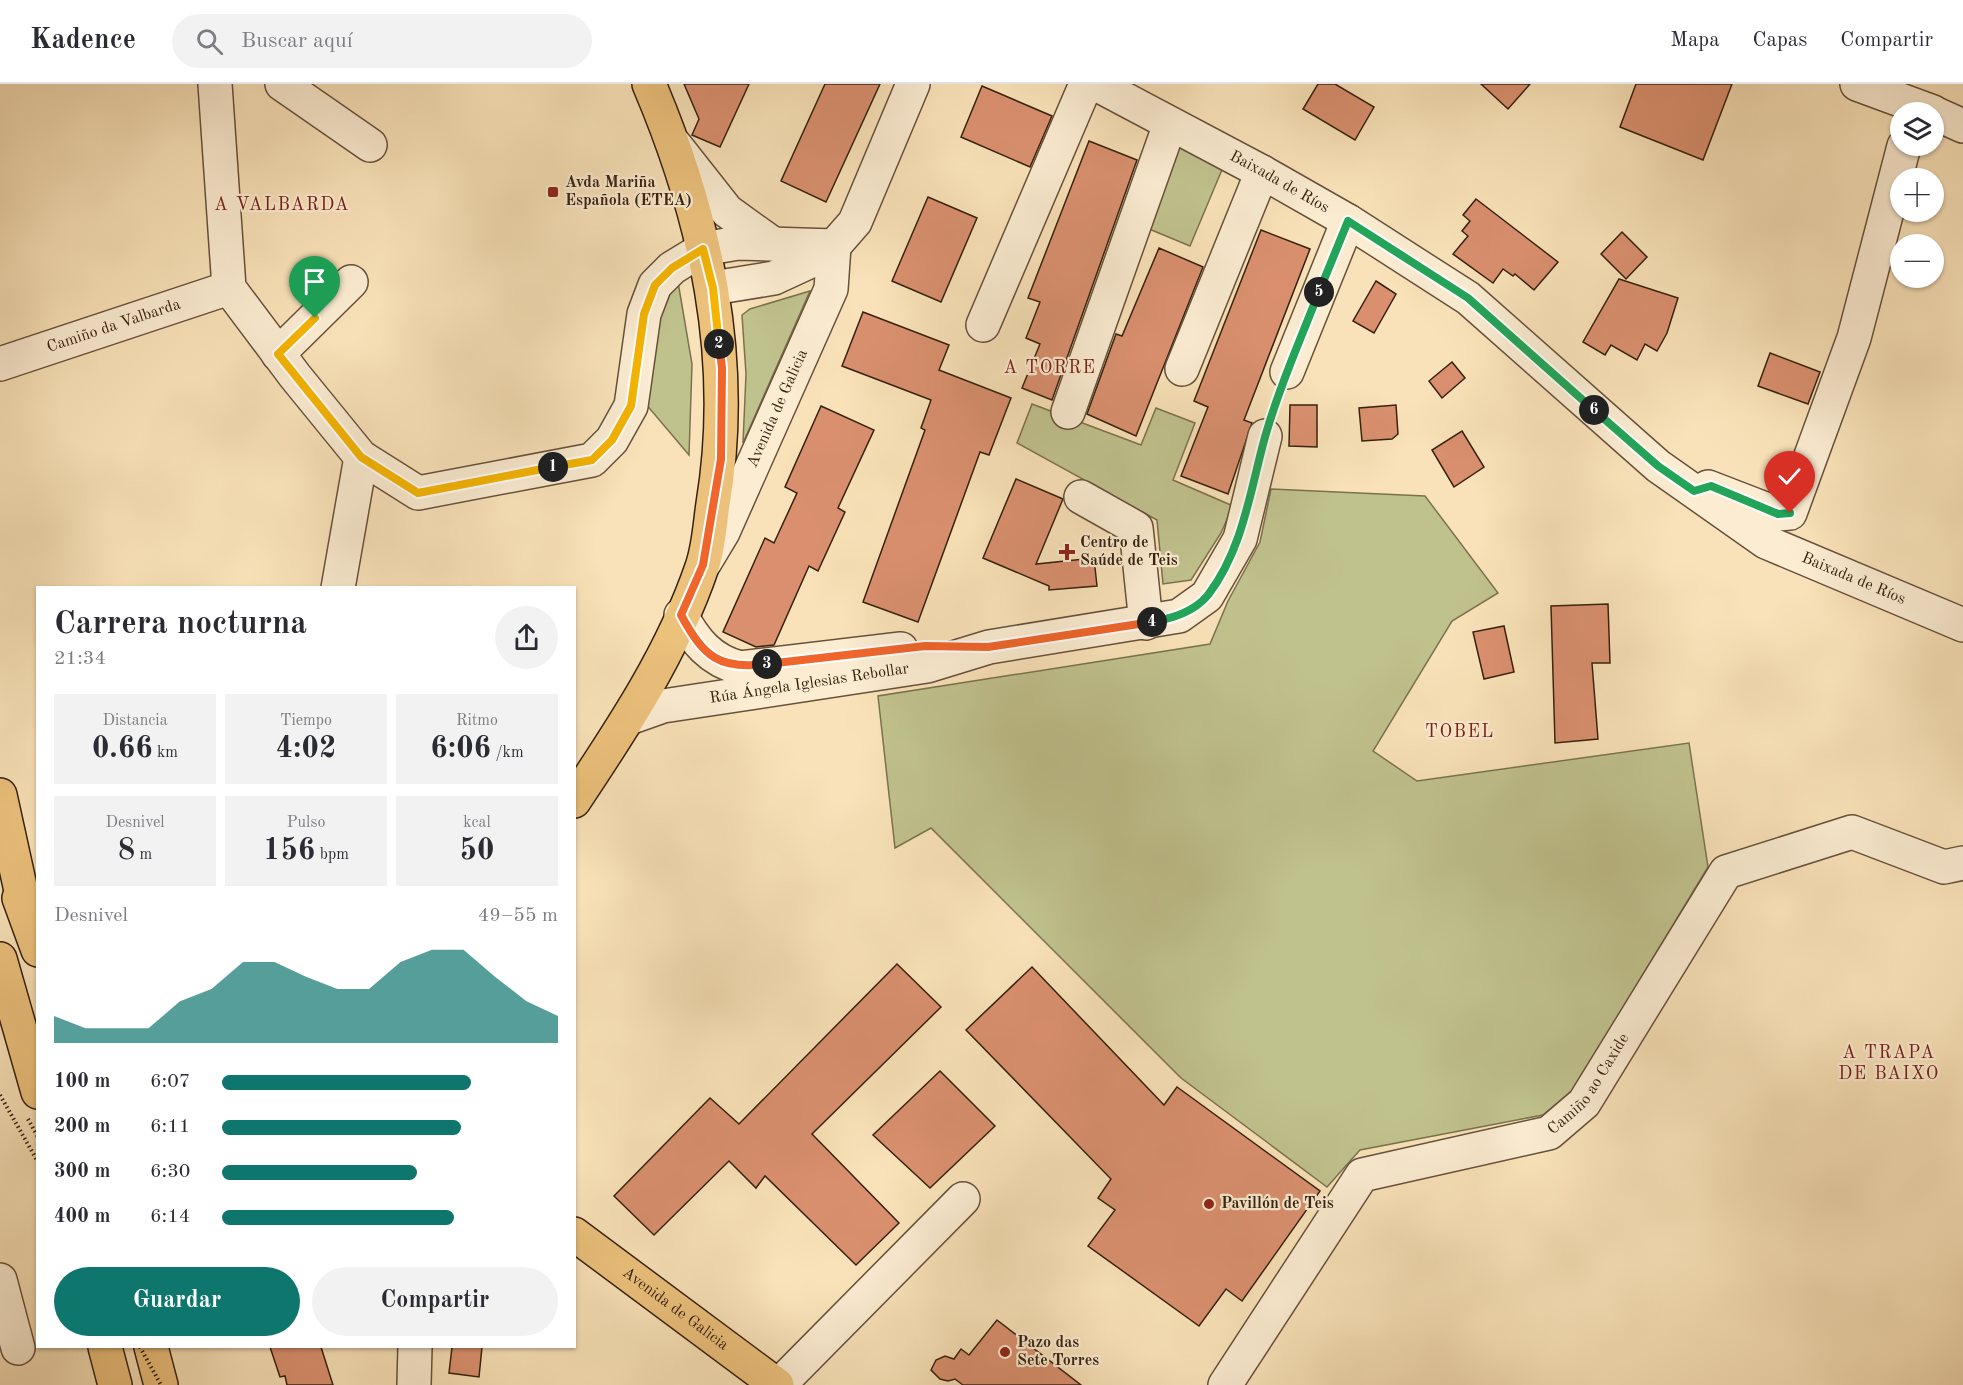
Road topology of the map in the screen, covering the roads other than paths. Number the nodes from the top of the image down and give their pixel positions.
1 (215, 84) edge
2 (282, 84) edge
3 (649, 84) edge
4 (913, 84) edge
5 (1086, 84) edge
6 (1096, 84) edge
7 (1857, 84) edge
8 (1903, 102) edge
9 (1944, 118) edge
10 (1170, 124) junction
11 (1963, 126) edge
12 (370, 145) dead end
13 (675, 145) junction
14 (1901, 156) edge
15 (1262, 172) junction
16 (1348, 221) junction
17 (773, 244) junction
18 (834, 246) junction
19 (703, 249) junction
20 (351, 282) dead end
21 (229, 288) junction
22 (713, 288) junction
23 (983, 325) dead end
24 (278, 354) junction
25 (0, 364) edge
26 (1182, 369) dead end
27 (1287, 372) dead end
28 (1068, 412) dead end
29 (1265, 436) dead end
30 (361, 457) junction
31 (1694, 491) junction
32 (1081, 497) dead end
33 (703, 565) junction
34 (338, 586) edge
35 (681, 615) junction
36 (1146, 623) junction
37 (1963, 625) edge
38 (988, 647) junction
39 (629, 718) junction
40 (0, 795) edge
41 (576, 798) edge
42 (0, 851) edge
43 (1963, 863) edge
44 (27, 918) junction
45 (36, 944) edge
46 (0, 958) edge
47 (0, 1015) edge
48 (36, 1085) edge
49 (36, 1100) edge
50 (963, 1199) dead end
51 (576, 1235) edge
52 (0, 1280) edge
53 (18, 1348) dead end
54 (105, 1348) edge
55 (151, 1348) edge
56 (415, 1348) edge
57 (115, 1385) edge
58 (161, 1385) edge
59 (414, 1385) edge
60 (778, 1385) edge
61 (1225, 1385) edge

1 - 21 street
2 - 12 street
3 - 13 main road, Avenida de Galicia
4 - 18 street
5 - 23 street
6 - 10 street, Baixada de Ríos
7 - 8 street
9 - 11 street
10 - 15 street, Baixada de Ríos
10 - 28 street
13 - 17 street, Avenida de Galicia
13 - 19 main road, Avenida de Galicia
14 - 31 street
15 - 16 street, Baixada de Ríos
15 - 26 street
16 - 27 street
16 - 31 street, Baixada de Ríos
17 - 18 street
17 - 19 street
18 - 22 street
18 - 33 street, Avenida de Galicia
19 - 22 main road, Avenida de Galicia
19 - 30 street
20 - 24 street
21 - 24 street
21 - 25 street, Camiño da Valbarda
22 - 33 main road, Avenida de Galicia
24 - 30 street
29 - 36 street, Rúa Ángela Iglesias Rebollar
30 - 34 street
31 - 37 street, Baixada de Ríos
32 - 36 street
33 - 35 main road, Avenida de Galicia
35 - 38 street, Rúa Ángela Iglesias Rebollar
35 - 39 main road, Avenida de Galicia
36 - 38 street, Rúa Ángela Iglesias Rebollar
38 - 39 street, Rúa Ángela Iglesias Rebollar
39 - 41 main road, Avenida de Galicia
40 - 44 main road
42 - 44 main road
43 - 61 street, Camiño ao Caxide
44 - 45 main road
46 - 48 main road
47 - 49 main road
50 - 60 street
51 - 60 main road, Avenida de Galicia
52 - 53 street
54 - 57 main road
55 - 58 main road
56 - 59 street

